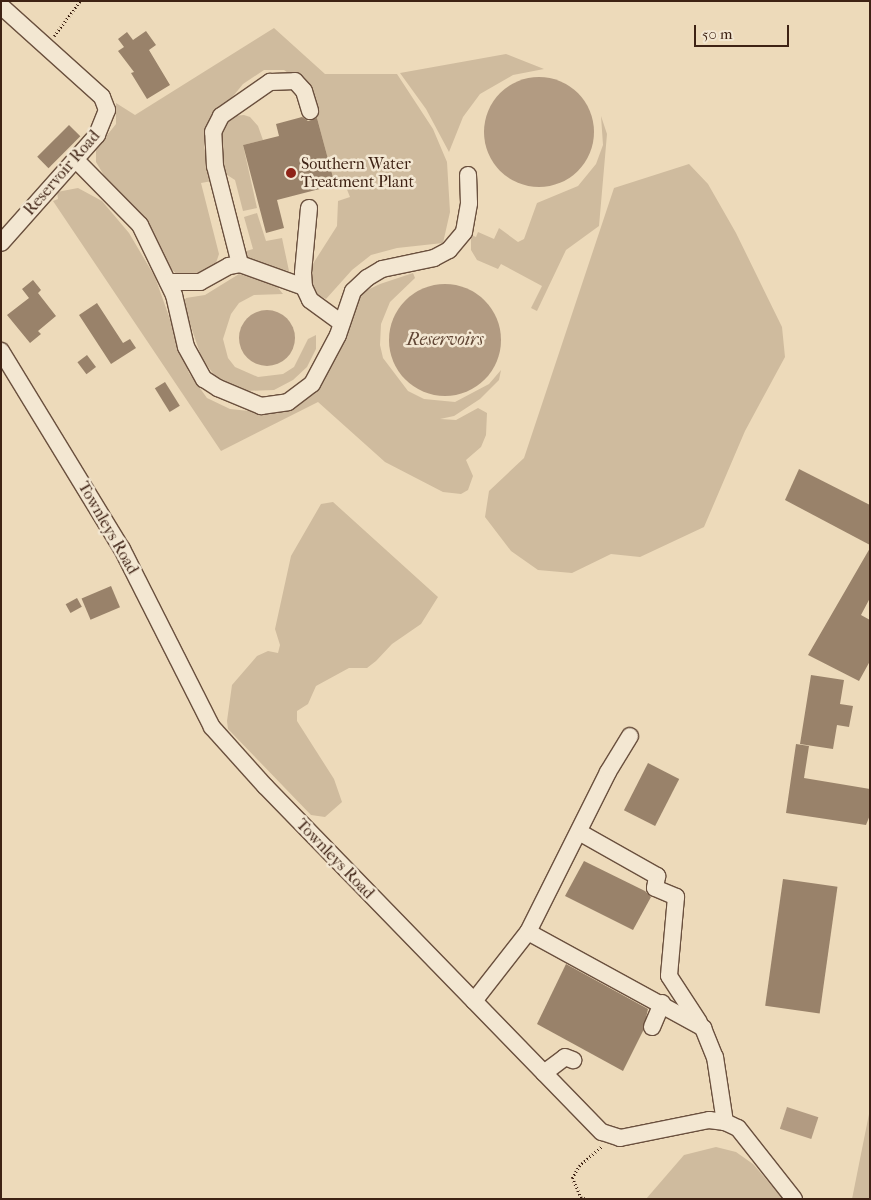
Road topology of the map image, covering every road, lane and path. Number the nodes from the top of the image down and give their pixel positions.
1 (80, 1) edge
2 (1, 6) edge
3 (46, 47) junction
4 (310, 112) dead end
5 (76, 160) junction
6 (468, 175) dead end
7 (310, 208) dead end
8 (1, 243) edge
9 (240, 264) junction
10 (168, 282) junction
11 (304, 287) junction
12 (342, 323) junction
13 (1, 351) edge
14 (630, 736) dead end
15 (580, 832) junction
16 (528, 932) junction
17 (474, 1002) junction
18 (662, 1003) junction
19 (652, 1027) dead end
20 (703, 1028) junction
21 (573, 1060) dead end
22 (544, 1073) junction
23 (724, 1122) junction
24 (610, 1135) junction
25 (585, 1199) edge
26 (794, 1199) edge

1 - 3 path
2 - 3 street
3 - 5 street, Reservoir Road
4 - 9 street
5 - 8 street, Reservoir Road
5 - 10 street
6 - 12 street
7 - 11 street
9 - 10 street
9 - 11 street
10 - 12 street
11 - 12 street
13 - 17 street, Townleys Road
14 - 15 street
15 - 16 street
15 - 20 street
16 - 17 street
16 - 18 street
17 - 22 street, Townleys Road
18 - 19 street
18 - 20 street
20 - 23 street
21 - 22 street
22 - 24 street, Townleys Road
23 - 24 street
23 - 26 street
24 - 25 path

